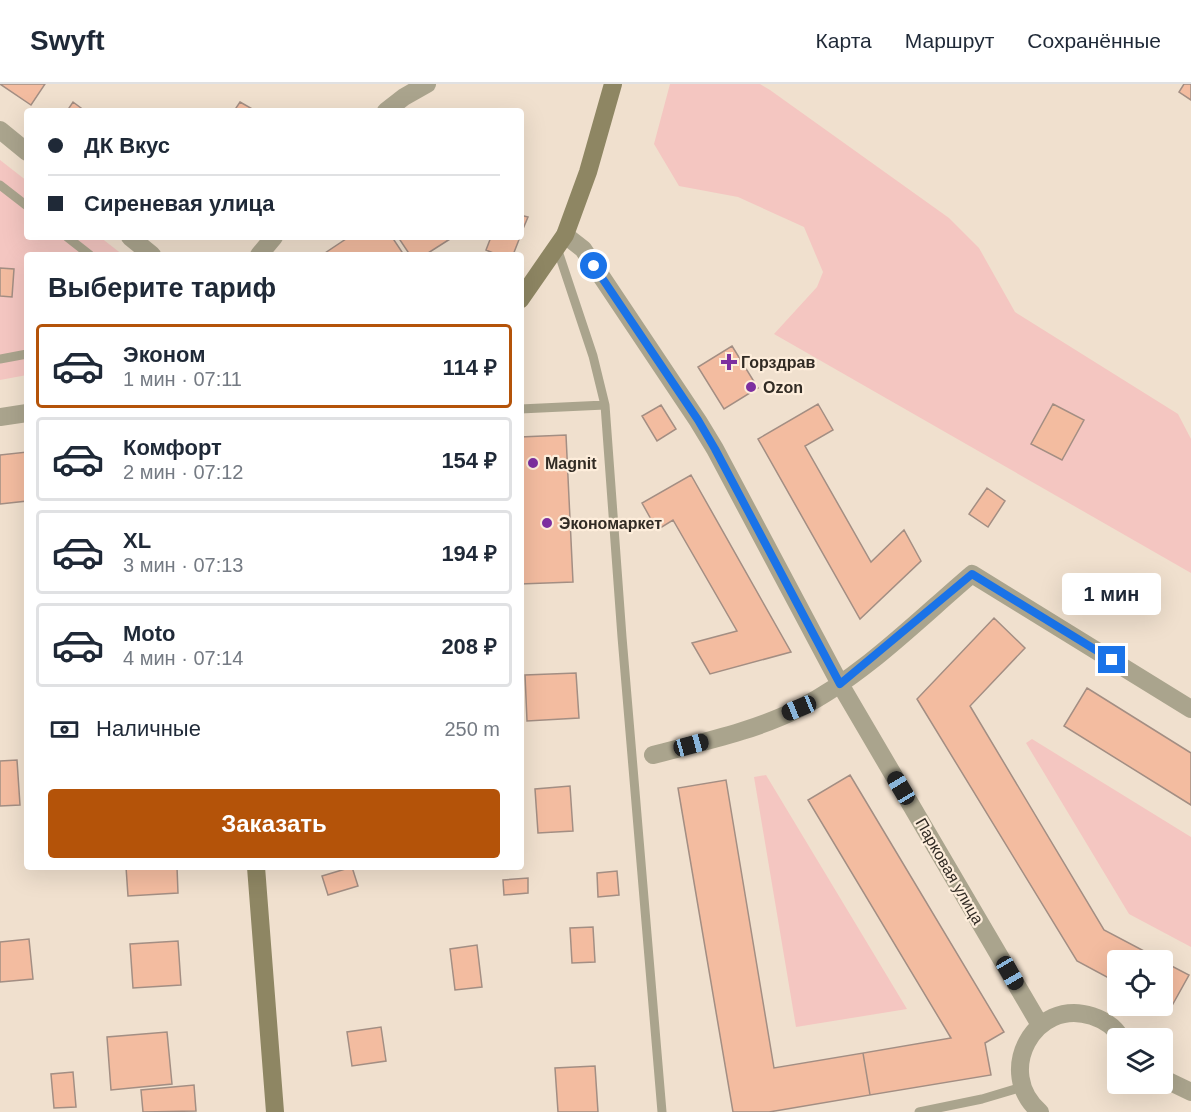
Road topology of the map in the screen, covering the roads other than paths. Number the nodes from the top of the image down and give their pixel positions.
1 (427, 84) edge
2 (613, 84) edge
3 (390, 108) edge
4 (0, 130) edge
5 (24, 150) edge
6 (0, 185) edge
7 (24, 204) edge
8 (71, 240) edge
9 (134, 240) edge
10 (272, 240) edge
11 (561, 241) junction
12 (86, 252) edge
13 (148, 252) edge
14 (262, 252) edge
15 (524, 294) edge
16 (24, 355) edge
17 (0, 359) edge
18 (605, 405) junction
19 (524, 409) edge
20 (24, 413) edge
21 (0, 417) edge
22 (840, 684) junction
23 (1191, 709) edge
24 (653, 755) dead end
25 (256, 870) edge
26 (1040, 1025) junction
27 (1111, 1028) edge
28 (1173, 1083) edge
29 (1022, 1087) junction
30 (1191, 1092) edge
31 (275, 1112) edge
32 (662, 1112) edge
33 (919, 1112) edge
34 (1040, 1112) edge

1 - 3 street
2 - 11 street
4 - 5 street
6 - 7 lane
8 - 12 lane
9 - 13 street
10 - 14 street
11 - 15 street
11 - 18 lane
11 - 22 street, Парковая улица
16 - 17 lane
18 - 19 lane
18 - 32 lane
20 - 21 street
22 - 23 street
22 - 24 street
22 - 26 street, Парковая улица
25 - 31 street
26 - 27 street
26 - 29 street
28 - 30 street
29 - 33 lane
29 - 34 street

